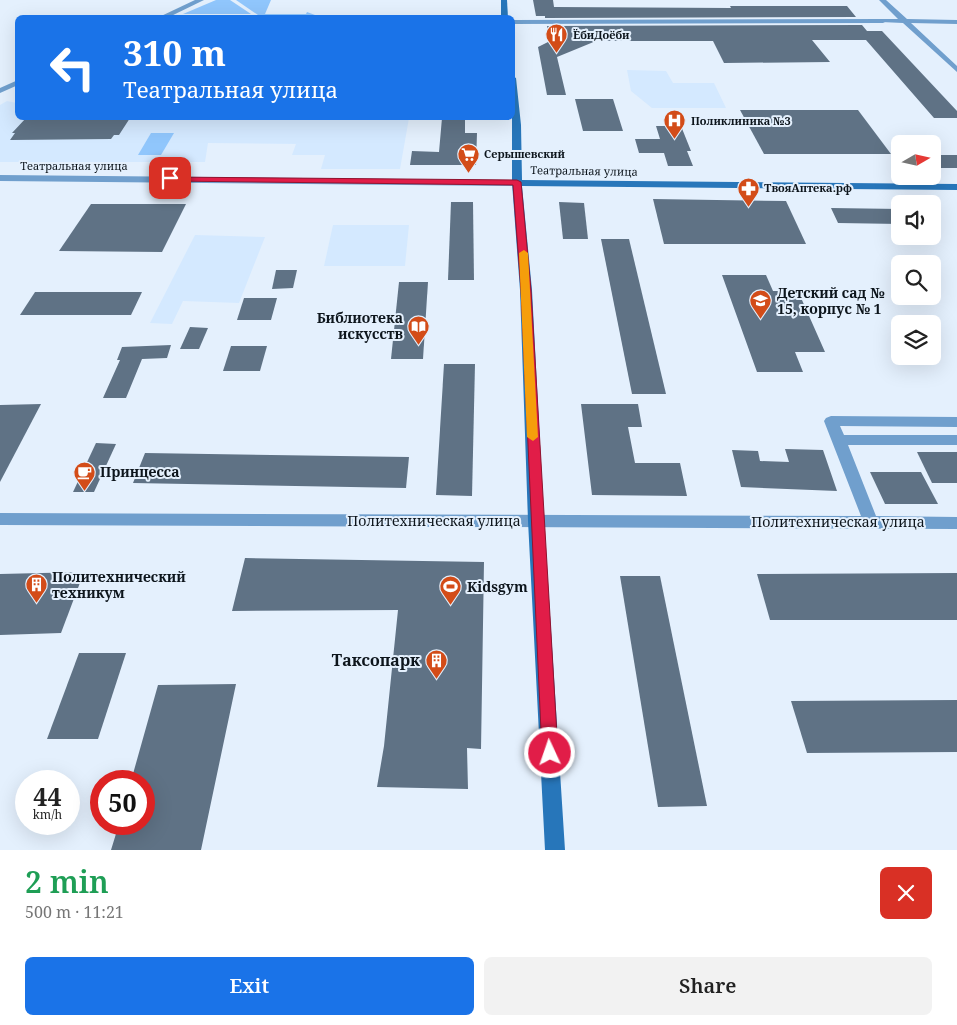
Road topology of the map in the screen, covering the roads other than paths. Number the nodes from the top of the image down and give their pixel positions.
1 (201, 0) edge
2 (504, 0) edge
3 (882, 0) edge
4 (167, 15) edge
5 (506, 15) edge
6 (904, 21) junction
7 (515, 22) edge
8 (957, 22) edge
9 (957, 70) edge
10 (15, 84) edge
11 (0, 91) edge
12 (515, 113) edge
13 (0, 178) edge
14 (517, 182) junction
15 (957, 186) edge
16 (957, 422) edge
17 (840, 440) junction
18 (957, 440) edge
19 (0, 519) edge
20 (536, 521) junction
21 (871, 522) junction
22 (957, 523) edge
23 (555, 850) edge

1 - 4 street
2 - 5 main road
3 - 6 street
6 - 7 street
6 - 8 street
6 - 9 street
10 - 11 street
12 - 14 main road
13 - 14 street, Театральная улица
14 - 15 main road, Театральная улица
14 - 20 main road
16 - 17 street
17 - 18 street
17 - 21 street
19 - 20 street, Политехническая улица
20 - 21 street, Политехническая улица
20 - 23 main road
21 - 22 street, Политехническая улица

